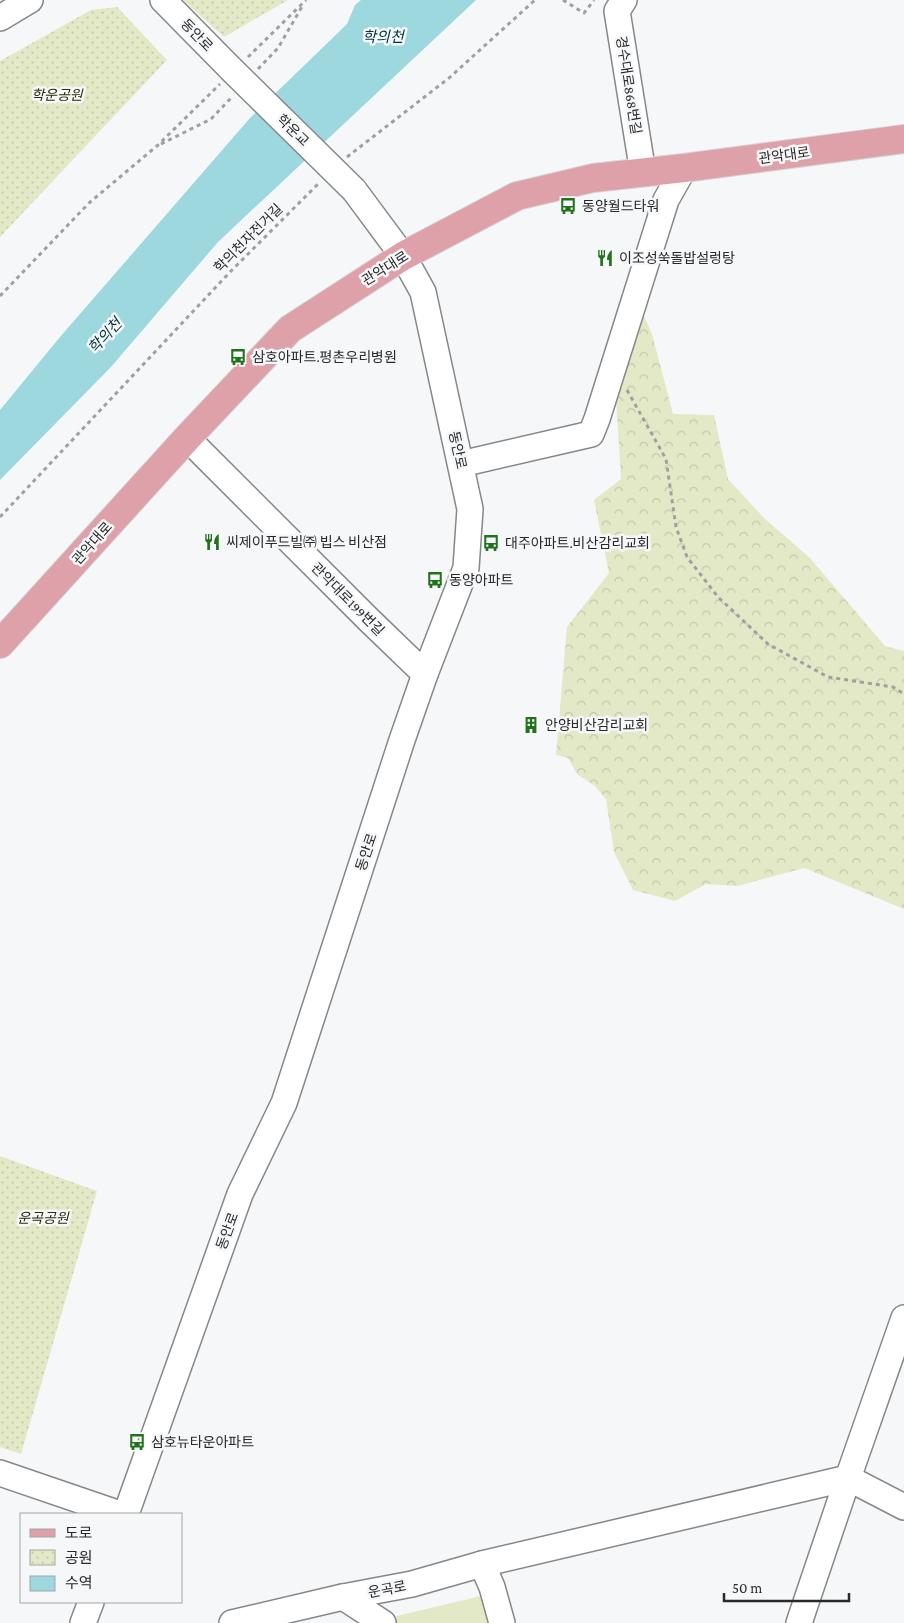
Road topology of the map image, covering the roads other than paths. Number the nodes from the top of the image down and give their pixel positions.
1 (30, 0) edge
2 (164, 0) edge
3 (624, 0) edge
4 (0, 18) edge
5 (235, 69) joint
6 (904, 139) edge
7 (684, 168) junction
8 (643, 173) junction
9 (354, 190) joint
10 (403, 256) junction
11 (187, 438) junction
12 (461, 464) junction
13 (0, 644) edge
14 (425, 674) junction
15 (904, 1318) edge
16 (0, 1473) edge
17 (848, 1478) junction
18 (904, 1507) edge
19 (117, 1513) edge
20 (126, 1513) edge
21 (482, 1564) junction
22 (343, 1597) junction
23 (91, 1603) edge
24 (83, 1623) edge
25 (232, 1623) edge
26 (383, 1623) edge
27 (502, 1623) edge
28 (799, 1623) edge

1 - 4 street
2 - 5 street, 동안로
3 - 8 street, 경수대로868번길
5 - 9 street, 학운교, bridge
6 - 7 main road, 관악대로
7 - 8 main road, 관악대로
7 - 12 street
8 - 10 main road, 관악대로
9 - 10 street, 동안로
10 - 11 main road, 관악대로
10 - 12 street, 동안로
11 - 13 main road, 관악대로
11 - 14 street, 관악대로199번길
12 - 14 street, 동안로
14 - 20 street, 동안로
15 - 17 street
16 - 19 street
17 - 18 street
17 - 21 street, 운곡로
17 - 28 street
21 - 22 street, 운곡로
21 - 27 street
22 - 25 street, 운곡로
22 - 26 street
23 - 24 street

